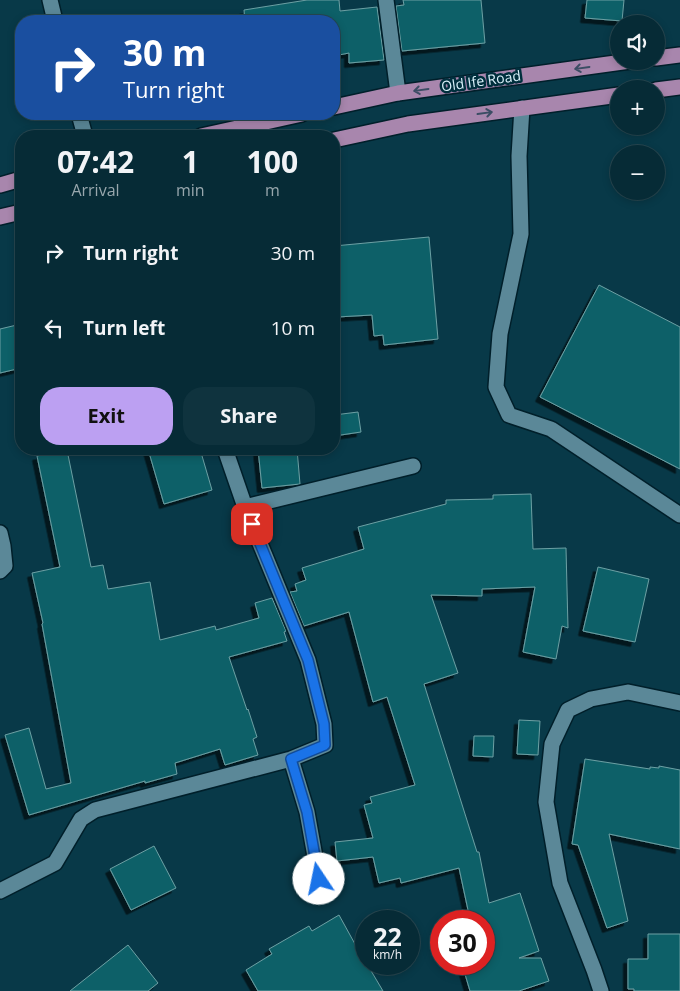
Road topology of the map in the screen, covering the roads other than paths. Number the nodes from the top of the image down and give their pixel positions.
1 (50, 0) edge
2 (386, 0) edge
3 (54, 15) edge
4 (680, 55) edge
5 (665, 57) edge
6 (610, 64) edge
7 (680, 87) edge
8 (665, 89) edge
9 (398, 93) junction
10 (610, 96) edge
11 (340, 106) edge
12 (522, 108) junction
13 (274, 120) edge
14 (229, 130) edge
15 (340, 139) edge
16 (15, 181) edge
17 (0, 185) edge
18 (15, 213) edge
19 (0, 217) edge
20 (227, 455) edge
21 (413, 466) dead end
22 (245, 507) junction
23 (680, 515) edge
24 (0, 533) edge
25 (0, 571) edge
26 (680, 703) edge
27 (291, 759) junction
28 (319, 879) dead end
29 (0, 890) edge
30 (601, 991) edge

1 - 3 street
2 - 9 street
4 - 5 main road
6 -> 9 main road, Old Ife Road
7 - 8 main road
9 - 11 main road, Old Ife Road
10 - 12 main road
15 -> 12 main road
12 - 23 street
13 - 14 main road
16 - 17 main road
18 - 19 main road
20 - 22 street
21 - 22 street
22 - 27 street
24 - 25 street
26 - 30 street
27 - 28 street
27 - 29 street

